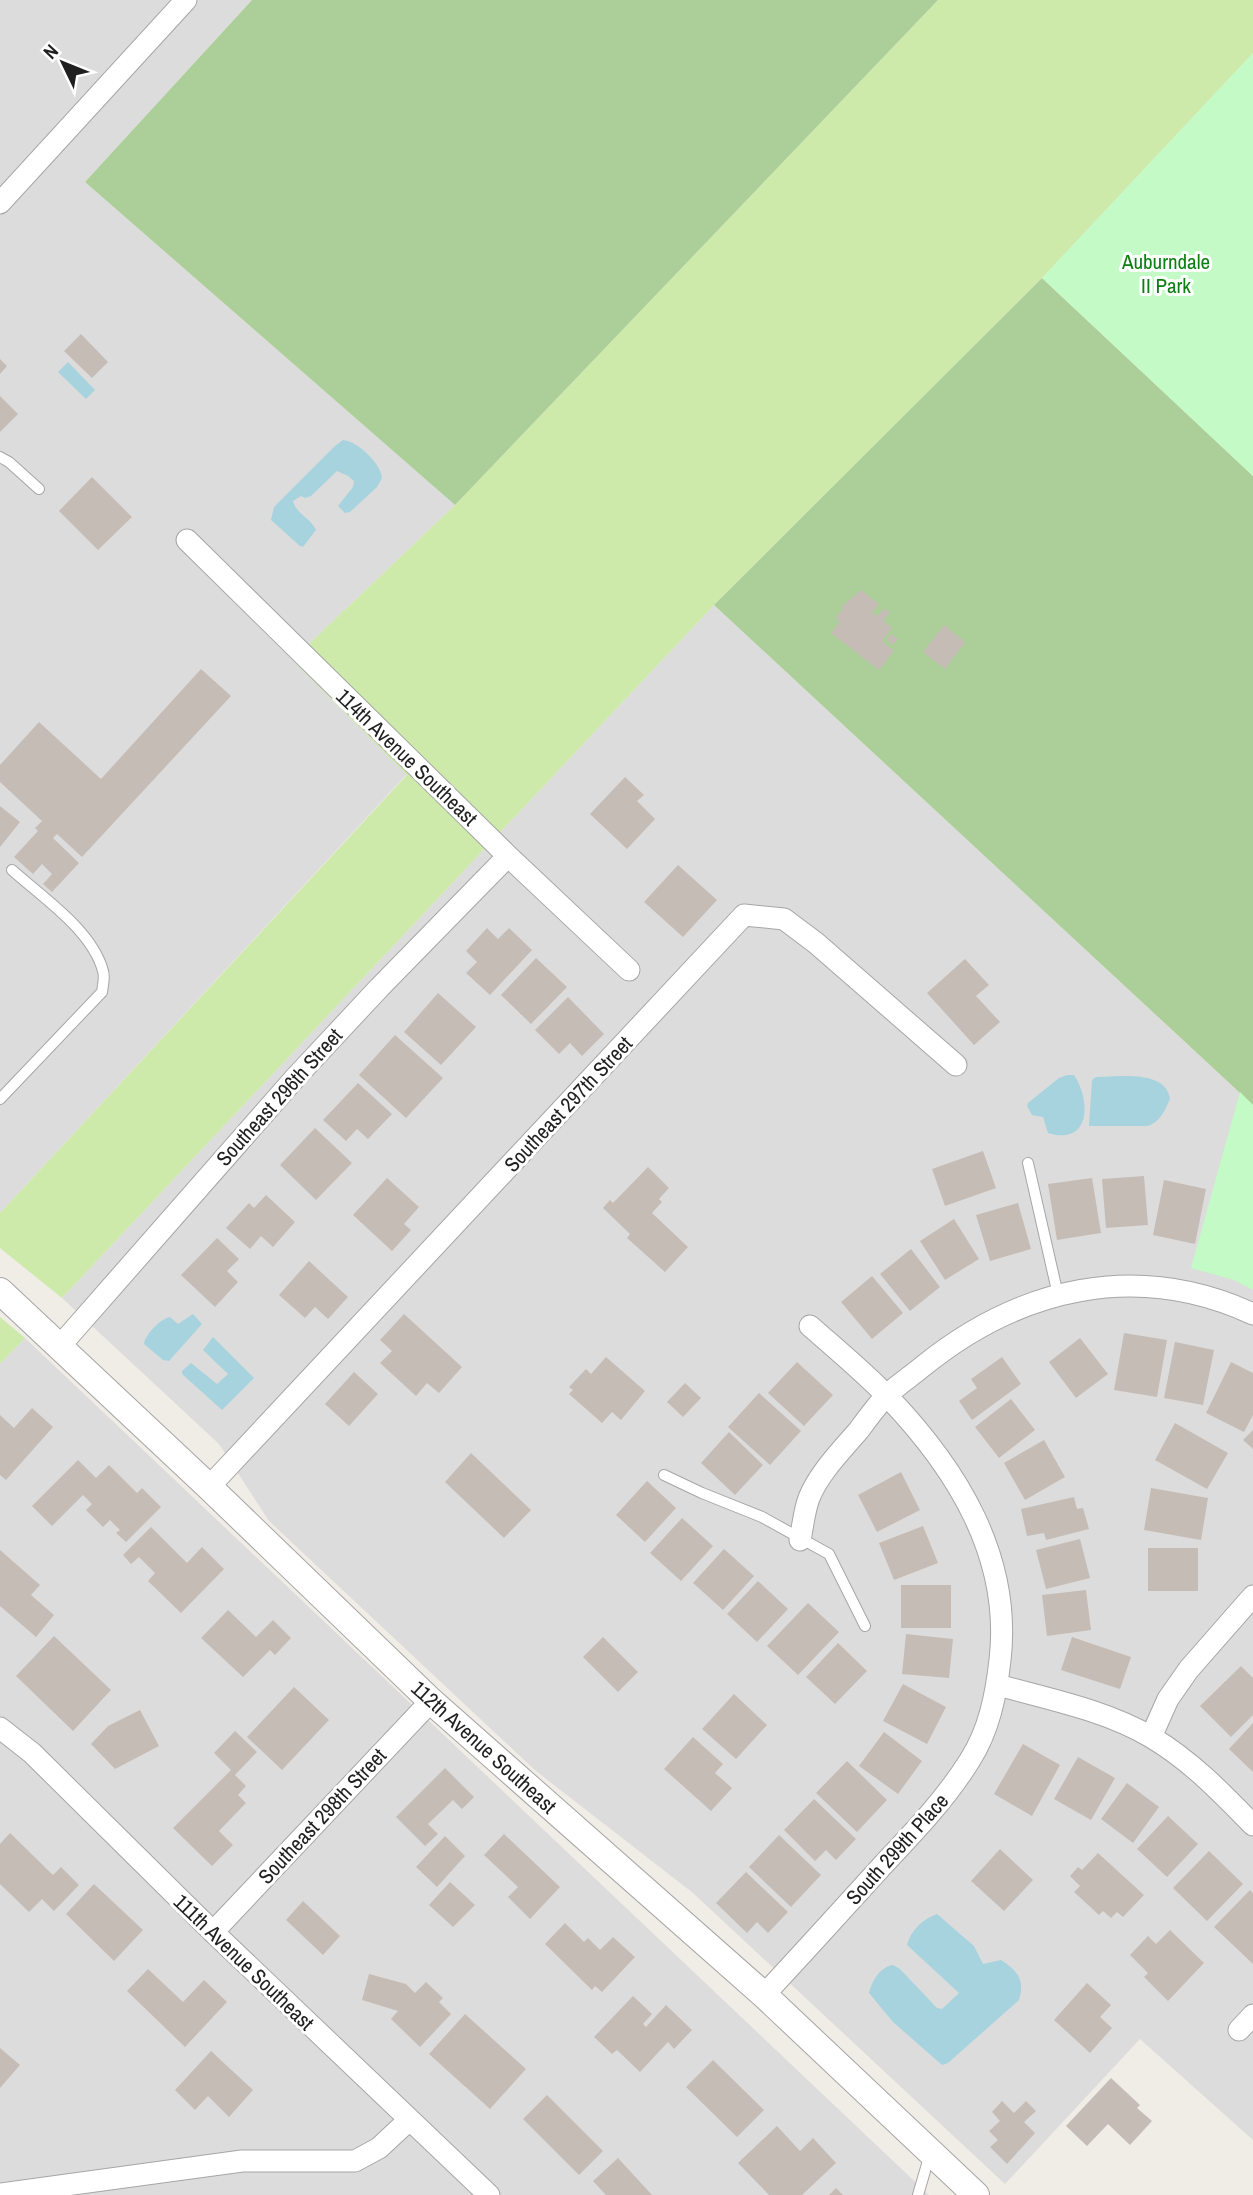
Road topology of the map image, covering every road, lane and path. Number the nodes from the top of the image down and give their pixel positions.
1 (186, 0) edge
2 (0, 203) edge
3 (0, 457) edge
4 (39, 489) dead end
5 (187, 540) dead end
6 (508, 856) junction
7 (12, 870) dead end
8 (629, 970) dead end
9 (956, 1065) dead end
10 (0, 1099) edge
11 (1028, 1163) dead end
12 (0, 1291) edge
13 (1058, 1295) junction
14 (1253, 1314) edge
15 (810, 1326) dead end
16 (59, 1347) junction
17 (887, 1395) junction
18 (664, 1475) dead end
19 (209, 1487) junction
20 (800, 1540) junction
21 (1253, 1596) edge
22 (864, 1626) dead end
23 (998, 1685) junction
24 (431, 1702) junction
25 (0, 1728) edge
26 (1151, 1737) junction
27 (1253, 1825) edge
28 (213, 1931) junction
29 (764, 1995) junction
30 (409, 2120) junction
31 (931, 2153) junction
32 (3, 2190) edge
33 (489, 2195) edge
34 (918, 2195) edge
35 (976, 2195) edge

1 - 2 street
3 - 4 lane
5 - 6 street, 114th Avenue Southeast
6 - 8 street, 114th Avenue Southeast
6 - 16 street, Southeast 296th Street
7 - 10 lane
9 - 19 street, Southeast 297th Street
11 - 13 lane
12 - 16 street, 112th Avenue Southeast
13 - 14 street
13 - 17 street
15 - 17 street, South 299th Place
16 - 19 street, 112th Avenue Southeast
17 - 20 street
17 - 23 street, South 299th Place
18 - 20 lane
19 - 24 street, 112th Avenue Southeast
20 - 22 lane
21 - 26 street
23 - 26 street
23 - 29 street, South 299th Place
24 - 28 street, Southeast 298th Street
24 - 29 street, 112th Avenue Southeast
25 - 28 street, 111th Avenue Southeast
26 - 27 street
28 - 30 street, 111th Avenue Southeast
29 - 31 street, 112th Avenue Southeast
30 - 32 street
30 - 33 street, 111th Avenue Southeast
31 - 34 lane
31 - 35 street, 112th Avenue Southeast

